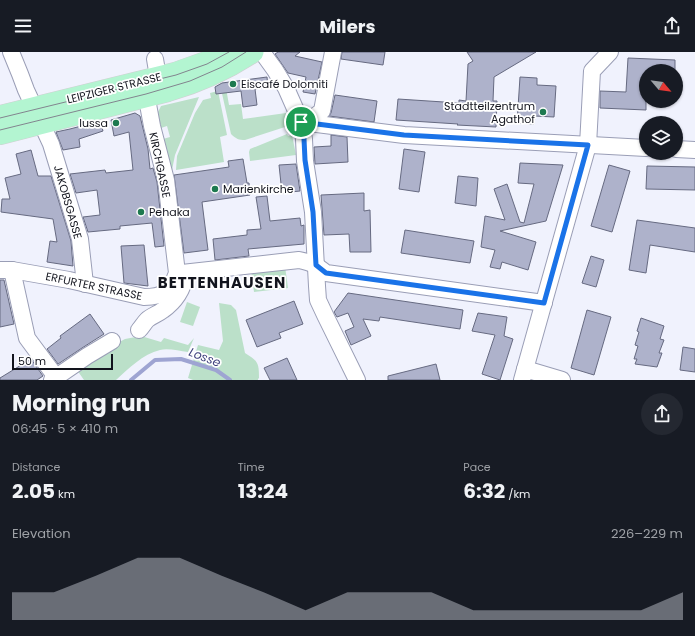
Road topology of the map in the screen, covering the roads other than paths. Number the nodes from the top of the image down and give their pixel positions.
1 (11, 52) edge
2 (225, 52) edge
3 (253, 52) edge
4 (262, 52) edge
5 (333, 52) edge
6 (610, 52) edge
7 (150, 78) junction
8 (0, 116) edge
9 (38, 116) junction
10 (301, 122) junction
11 (0, 134) edge
12 (588, 145) junction
13 (639, 148) edge
14 (683, 149) edge
15 (695, 150) edge
16 (313, 263) junction
17 (6, 270) edge
18 (182, 273) junction
19 (85, 284) junction
20 (544, 303) junction
21 (139, 330) dead end
22 (112, 341) dead end
23 (524, 375) edge
24 (54, 378) edge
25 (357, 380) edge
26 (562, 380) edge

1 - 9 street, JAKOBSGASSE
2 - 7 main road, LEIPZIGER STRASSE
3 - 7 main road, LEIPZIGER STRASSE
4 - 10 street
5 - 10 street
6 - 12 street
7 - 9 main road, LEIPZIGER STRASSE
7 - 18 street, KIRCHGASSE
8 - 9 main road, LEIPZIGER STRASSE
9 - 11 main road
9 - 19 street, JAKOBSGASSE
10 - 12 street
10 - 16 street
12 - 13 street
12 - 20 street
14 - 15 street
16 - 18 street
16 - 20 street
16 - 25 street
17 - 19 street, ERFURTER STRASSE
17 - 24 street
18 - 19 street, ERFURTER STRASSE
18 - 21 street
20 - 23 street
22 - 24 street
23 - 26 street

